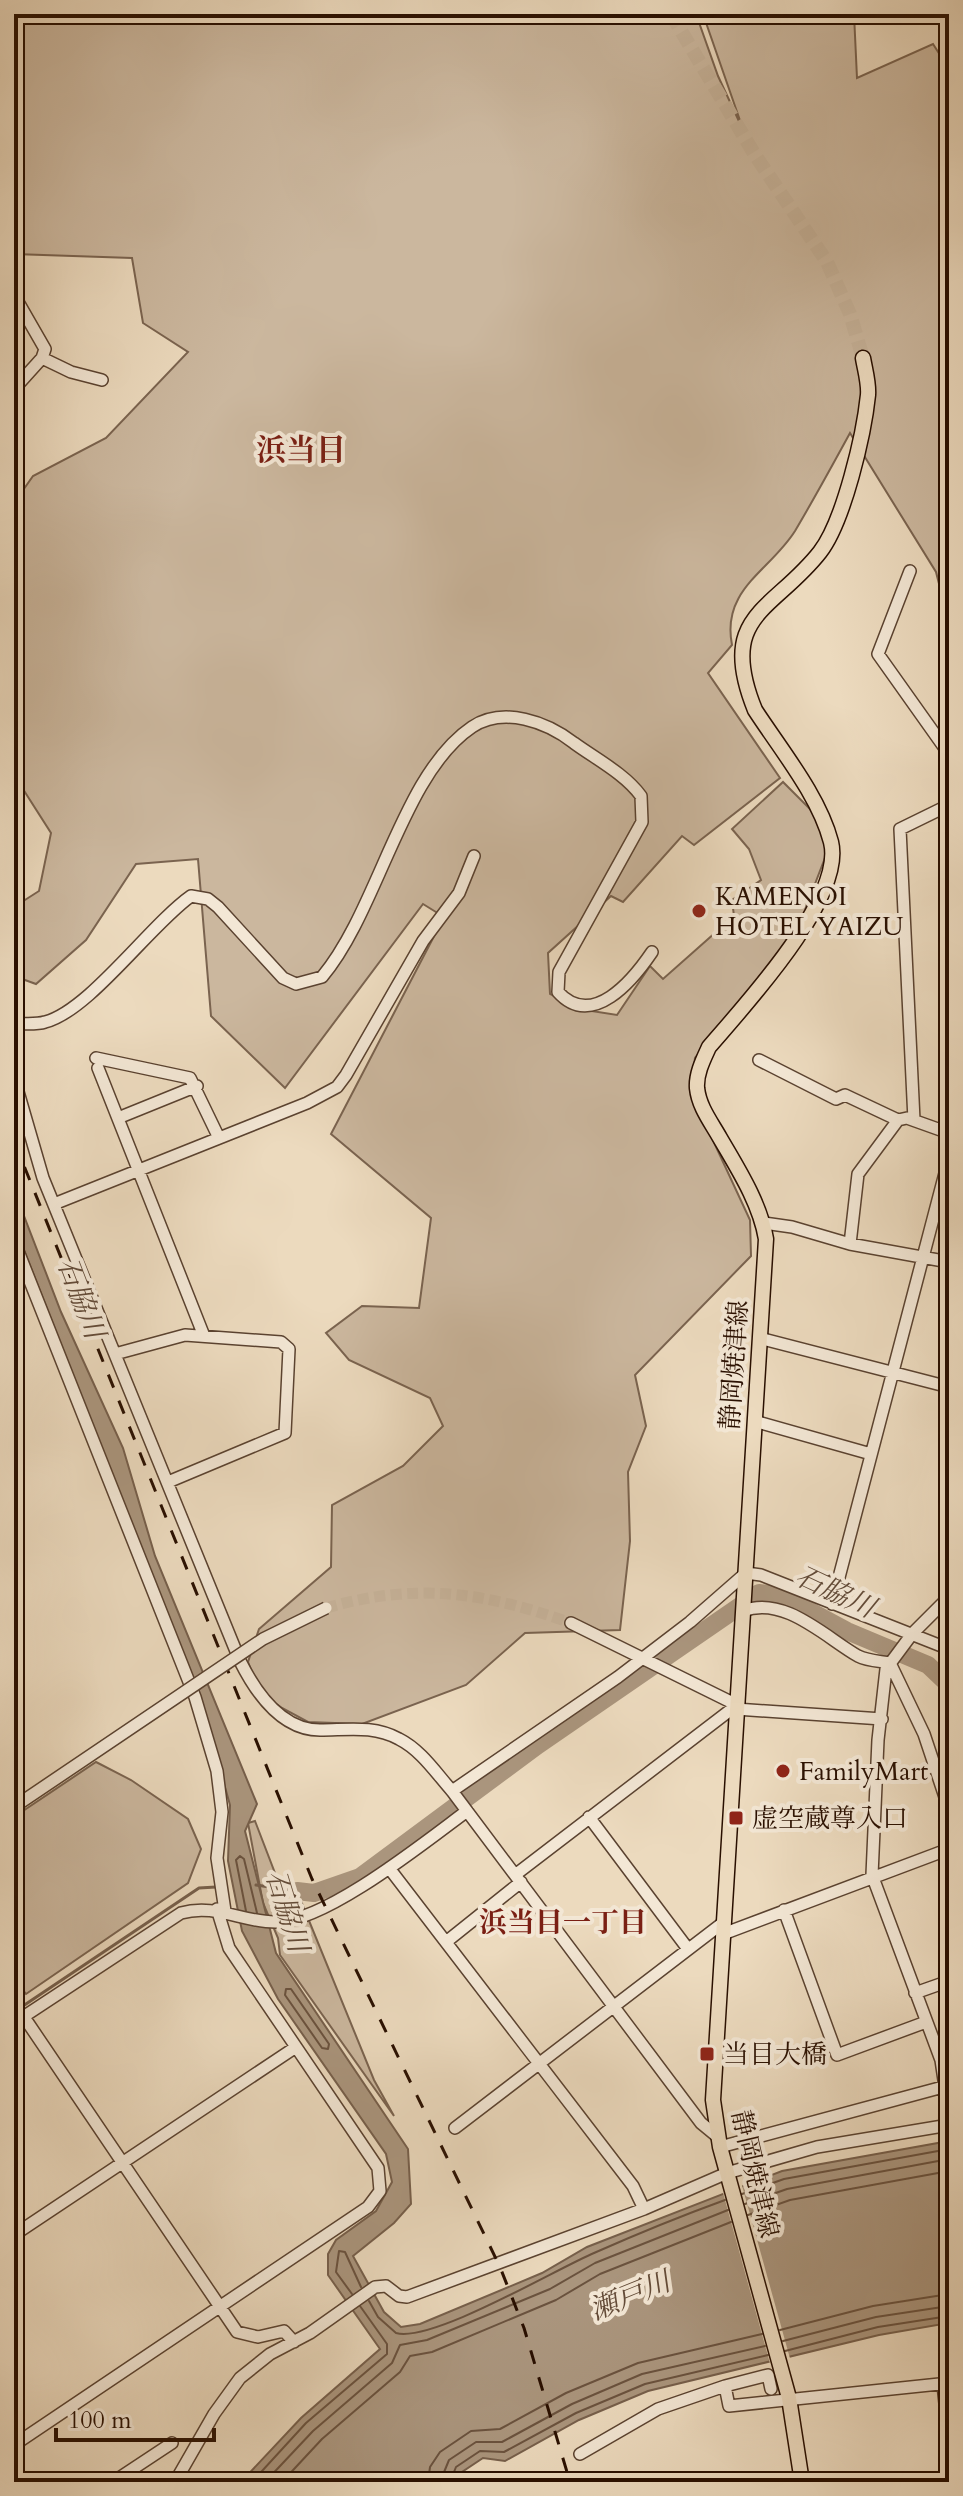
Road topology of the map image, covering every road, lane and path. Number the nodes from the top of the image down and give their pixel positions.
1 (14, 295) edge
2 (42, 358) junction
3 (863, 358) tunnel mouth
4 (102, 380) dead end
5 (14, 389) edge
6 (910, 571) dead end
7 (949, 754) edge
8 (949, 805) edge
9 (474, 856) dead end
10 (652, 952) dead end
11 (14, 1024) edge
12 (759, 1060) dead end
13 (14, 1078) edge
14 (197, 1086) junction
15 (118, 1118) junction
16 (898, 1120) junction
17 (914, 1120) junction
18 (949, 1133) edge
19 (219, 1138) junction
20 (949, 1158) edge
21 (139, 1170) junction
22 (54, 1204) junction
23 (764, 1223) junction
24 (14, 1241) edge
25 (850, 1244) junction
26 (923, 1255) junction
27 (949, 1262) edge
28 (204, 1336) junction
29 (759, 1338) junction
30 (115, 1354) junction
31 (892, 1373) junction
32 (949, 1387) edge
33 (754, 1421) junction
34 (871, 1454) junction
35 (168, 1482) junction
36 (745, 1579) junction
37 (949, 1597) edge
38 (832, 1604) junction
39 (326, 1608) tunnel mouth
40 (743, 1609) junction
41 (571, 1623) tunnel mouth
42 (912, 1634) junction
43 (949, 1649) edge
44 (644, 1660) junction
45 (890, 1663) junction
46 (737, 1707) junction
47 (882, 1719) junction
48 (452, 1791) junction
49 (14, 1807) edge
50 (949, 1809) edge
51 (467, 1811) junction
52 (589, 1817) junction
53 (949, 1849) edge
54 (389, 1868) junction
55 (872, 1875) junction
56 (518, 1878) junction
57 (221, 1910) junction
58 (784, 1910) junction
59 (723, 1928) junction
60 (446, 1942) junction
61 (688, 1949) junction
62 (949, 1981) edge
63 (915, 1993) junction
64 (613, 2004) junction
65 (19, 2020) edge
66 (926, 2022) junction
67 (296, 2047) junction
68 (538, 2064) junction
69 (945, 2077) edge
70 (949, 2114) edge
71 (949, 2125) edge
72 (455, 2128) dead end
73 (719, 2142) junction
74 (122, 2163) junction
75 (728, 2176) junction
76 (644, 2209) junction
77 (14, 2235) edge
78 (219, 2307) junction
79 (294, 2342) junction
80 (946, 2384) edge
81 (725, 2386) junction
82 (771, 2389) dead end
83 (788, 2393) junction
84 (949, 2442) edge
85 (172, 2443) dead end
86 (14, 2445) edge
87 (580, 2454) dead end
88 (113, 2482) edge
89 (175, 2482) edge
90 (802, 2482) edge

1 - 2 street
2 - 4 street
2 - 5 street
3 - 23 main road, 静岡焼津線
6 - 7 street
8 - 17 street
9 - 19 street
10 - 11 street
12 - 16 street
13 - 22 street
14 - 15 street
14 - 15 street
14 - 19 street
15 - 21 street
16 - 17 street
16 - 25 street
17 - 18 street
19 - 21 street
20 - 26 street
21 - 22 street
21 - 28 street
22 - 30 street
23 - 25 street
23 - 29 main road, 静岡焼津線
24 - 57 street
25 - 26 street
26 - 27 street
26 - 31 street
28 - 30 street
28 - 35 street
29 - 31 street
29 - 33 main road, 静岡焼津線
30 - 35 street
31 - 32 street
31 - 34 street
33 - 34 street
33 - 36 main road, 静岡焼津線
34 - 38 street
35 - 48 street
36 - 38 street
36 - 40 main road, 静岡焼津線
36 - 44 street
37 - 42 street
38 - 42 street
39 - 49 street, bridge
40 - 45 street
40 - 46 main road, 静岡焼津線
41 - 44 street
42 - 43 street
42 - 45 street
44 - 46 street
44 - 48 street
45 - 47 street
45 - 50 street
46 - 47 street
46 - 52 street
46 - 59 main road, 静岡焼津線
47 - 55 street
48 - 51 street
51 - 54 street
51 - 56 street
52 - 56 street
52 - 61 street
53 - 55 street
54 - 57 street
54 - 60 street
55 - 58 street
55 - 63 street
56 - 60 street
56 - 64 street
57 - 65 street
57 - 67 street
58 - 59 street
58 - 66 street
59 - 61 street
59 - 73 main road, 静岡焼津線
60 - 68 street
61 - 64 street
62 - 63 street
63 - 66 street
64 - 68 street
64 - 73 street
65 - 74 street
66 - 69 street
67 - 74 street
67 - 78 street
68 - 72 street
68 - 76 street
69 - 70 street
69 - 73 street
71 - 75 street
73 - 75 main road, 静岡焼津線
74 - 77 street
74 - 78 street
75 - 76 street
75 - 83 main road, 静岡焼津線
76 - 79 street
78 - 79 street
78 - 86 street
79 - 89 street
80 - 83 street
80 - 84 street
81 - 82 street
81 - 83 street
81 - 87 street
83 - 90 main road, 静岡焼津線
85 - 88 street

